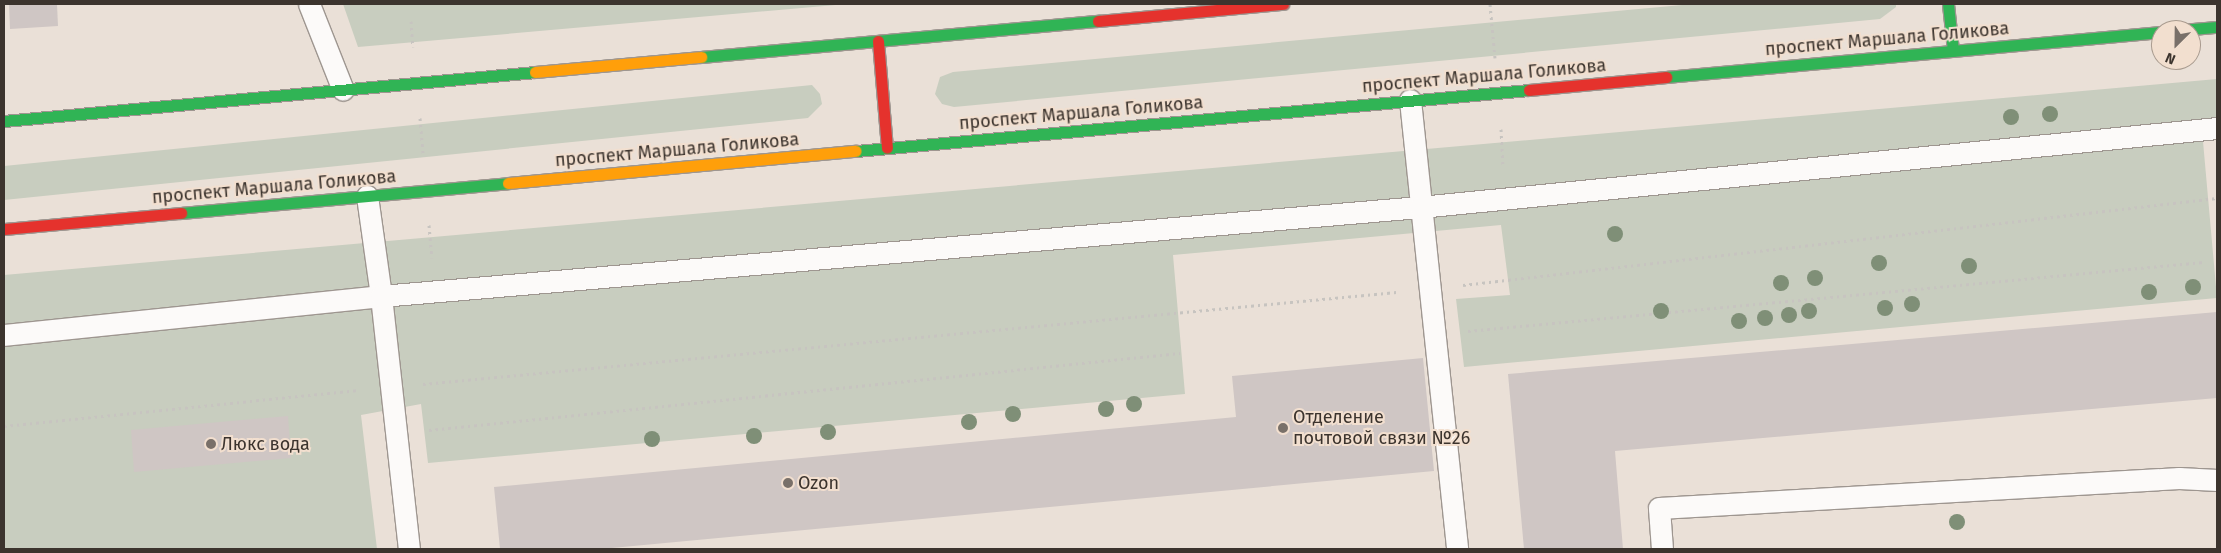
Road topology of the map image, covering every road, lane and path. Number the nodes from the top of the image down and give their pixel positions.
1 (309, 4) edge
2 (1282, 4) edge
3 (1948, 4) edge
4 (2217, 27) edge
5 (2201, 28) edge
6 (2151, 33) edge
7 (878, 41) junction
8 (1953, 51) junction
9 (343, 90) junction
10 (1410, 100) junction
11 (4, 121) edge
12 (2217, 128) edge
13 (887, 148) junction
14 (367, 196) junction
15 (2217, 198) edge
16 (1420, 207) junction
17 (4, 229) edge
18 (2204, 262) dead end
19 (1429, 289) junction
20 (381, 296) junction
21 (1434, 334) junction
22 (4, 335) edge
23 (1180, 353) dead end
24 (390, 387) junction
25 (4, 426) edge
26 (396, 434) junction
27 (2217, 480) edge
28 (409, 549) edge
29 (1457, 549) edge
30 (1662, 549) edge

1 - 9 lane
2 - 7 main road
3 - 8 main road
4 - 5 main road
6 - 8 main road, проспект Маршала Голикова
7 - 9 main road
7 - 13 main road
8 - 10 main road, проспект Маршала Голикова
9 - 11 main road
10 - 13 main road, проспект Маршала Голикова
10 - 16 lane
12 - 16 lane
13 - 14 main road, проспект Маршала Голикова
14 - 17 main road, проспект Маршала Голикова
14 - 20 lane
15 - 19 path
16 - 19 lane
16 - 20 lane
18 - 21 path
19 - 21 lane
19 - 24 path
20 - 22 lane
20 - 24 lane
21 - 29 lane
23 - 26 path
24 - 25 path
24 - 26 lane
26 - 28 lane
27 - 30 lane

